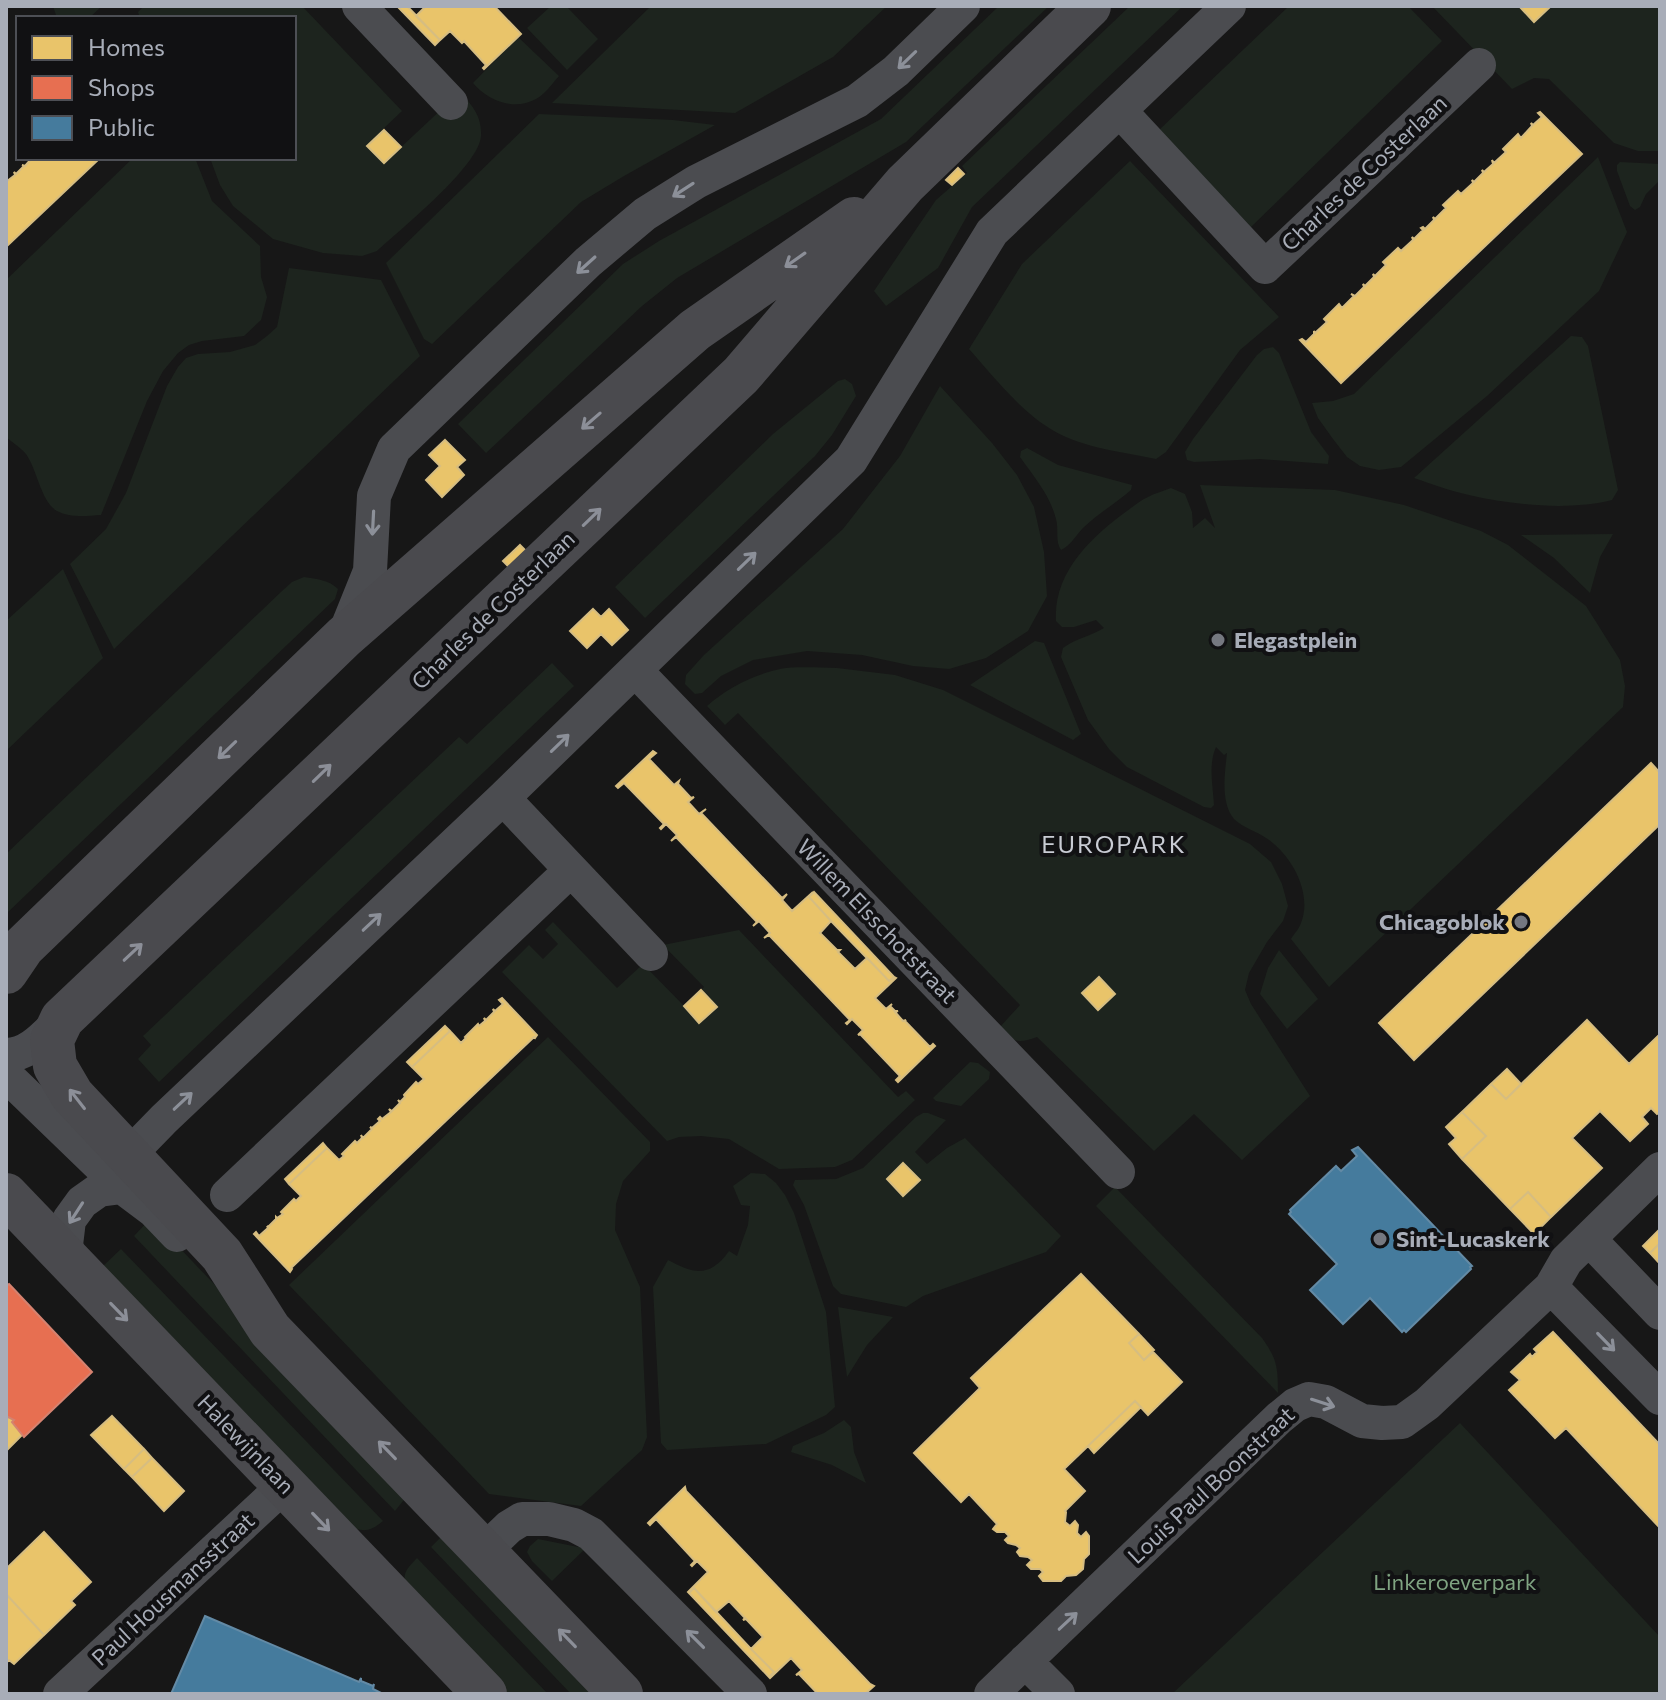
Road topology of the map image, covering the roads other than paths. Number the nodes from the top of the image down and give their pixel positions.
1 (359, 6) edge
2 (963, 6) edge
3 (1089, 6) edge
4 (1229, 6) edge
5 (1479, 65) dead end
6 (451, 103) dead end
7 (1120, 111) junction
8 (905, 184) junction
9 (344, 637) junction
10 (635, 670) junction
11 (503, 798) junction
12 (571, 870) junction
13 (651, 954) dead end
14 (6, 972) edge
15 (62, 1019) junction
16 (6, 1055) edge
17 (6, 1075) edge
18 (1660, 1169) edge
19 (125, 1171) junction
20 (1118, 1172) dead end
21 (6, 1195) edge
22 (227, 1195) dead end
23 (1589, 1239) junction
24 (73, 1265) junction
25 (1551, 1287) junction
26 (1660, 1313) edge
27 (1660, 1398) edge
28 (285, 1485) junction
29 (484, 1551) junction
30 (1025, 1661) junction
31 (60, 1694) edge
32 (485, 1694) edge
33 (621, 1694) edge
34 (750, 1694) edge
35 (991, 1694) edge
36 (1058, 1694) edge

1 - 6 street
2 -> 9 street, Charles de Costerlaan
3 - 8 main road, Charles de Costerlaan
4 - 7 street
5 - 7 street, Charles de Costerlaan
10 -> 7 street
8 -> 9 main road, Charles de Costerlaan
15 -> 8 main road, Charles de Costerlaan
9 -> 14 main road, Charles de Costerlaan
11 -> 10 street
10 - 20 street, Willem Elsschotstraat
11 - 12 street
19 -> 11 street
12 - 13 street
12 - 22 street
15 - 16 street, Charles de Costerlaan
19 -> 15 main road
17 - 19 street
18 - 23 street, Louis Paul Boonstraat
19 -> 24 street
29 -> 19 main road
21 - 24 main road, Halewijnlaan
23 - 25 street, Louis Paul Boonstraat
23 - 26 street
24 -> 28 main road, Halewijnlaan
25 -> 27 street
30 -> 25 street, Louis Paul Boonstraat
28 - 31 street, Paul Housmansstraat
28 -> 32 main road, Halewijnlaan
33 -> 29 main road
34 -> 29 street
30 - 35 street, Louis Paul Boonstraat
30 - 36 street

